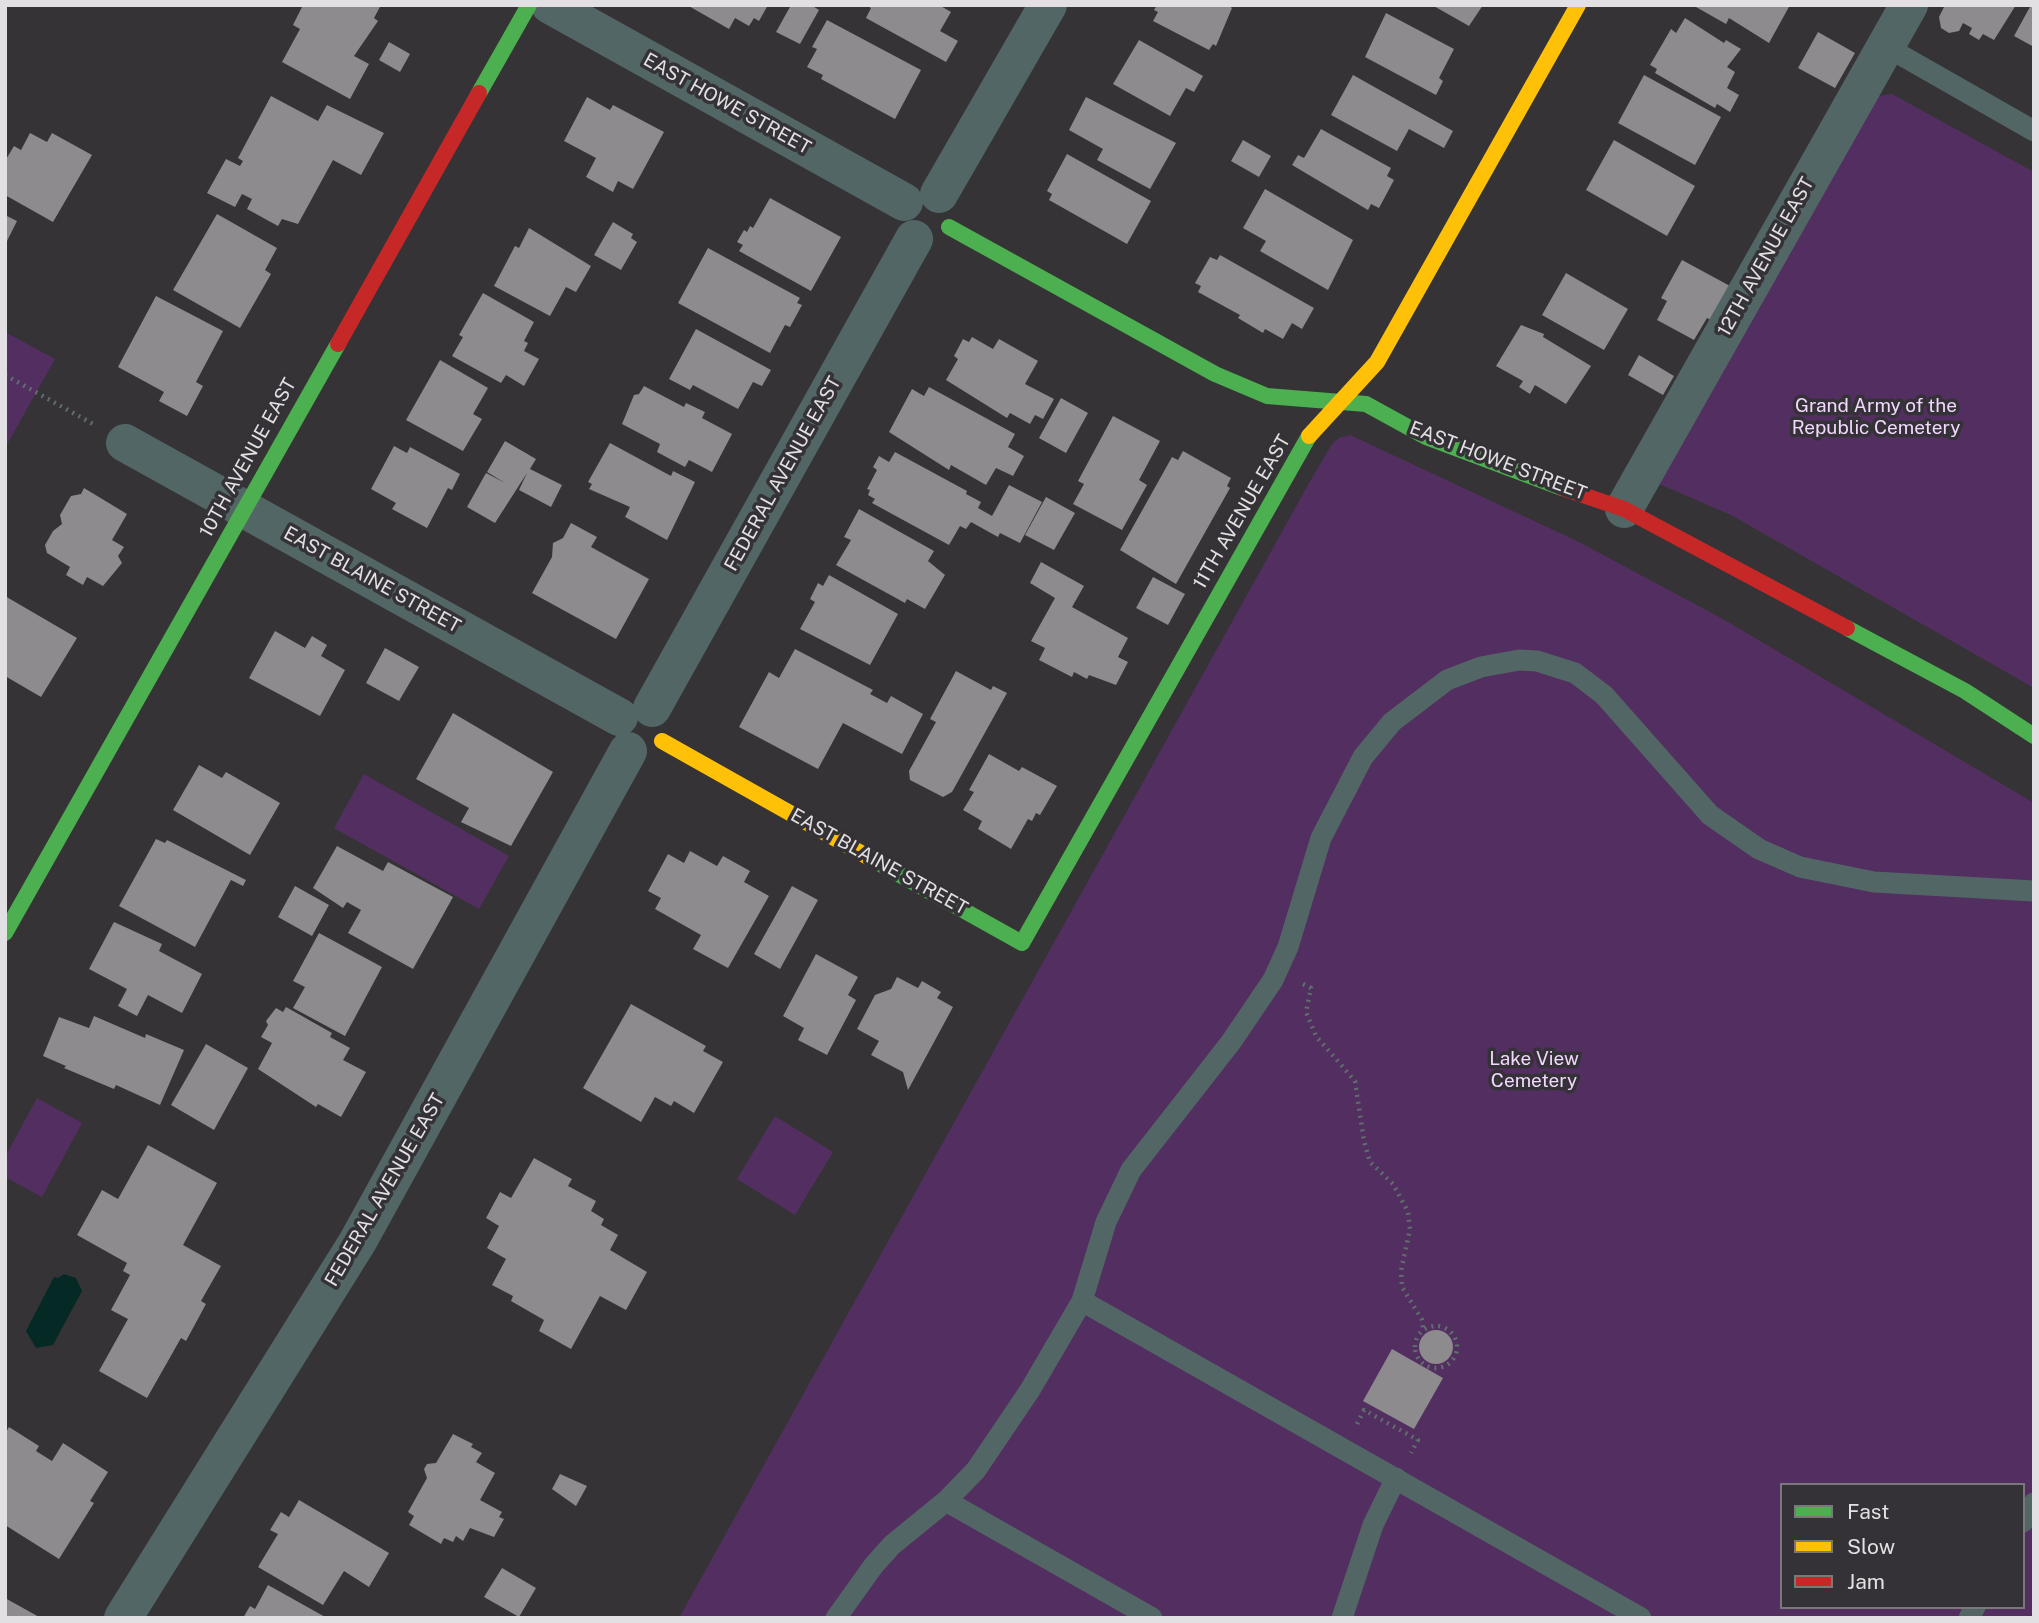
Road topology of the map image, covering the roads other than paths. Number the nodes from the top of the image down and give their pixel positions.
1 (529, 5) edge
2 (550, 5) edge
3 (1048, 5) edge
4 (1578, 5) edge
5 (1909, 5) edge
6 (1885, 46) junction
7 (2034, 131) edge
8 (931, 208) junction
9 (1340, 402) junction
10 (114, 436) road end
11 (243, 509) junction
12 (1624, 509) junction
13 (640, 729) junction
14 (2034, 736) edge
15 (2034, 891) edge
16 (5, 933) edge
17 (1022, 943) joint
18 (1082, 1301) junction
19 (1396, 1478) junction
20 (946, 1502) junction
21 (2034, 1503) edge
22 (2025, 1519) edge
23 (123, 1618) edge
24 (836, 1618) edge
25 (1152, 1618) edge
26 (1342, 1618) edge
27 (1641, 1618) edge

1 - 11 street, 10TH AVENUE EAST
2 - 8 street, EAST HOWE STREET
3 - 8 street
4 - 9 street, 11TH AVENUE EAST
5 - 6 street, 12TH AVENUE EAST
6 - 7 lane
6 - 12 street, 12TH AVENUE EAST
8 - 9 street, EAST HOWE STREET
8 - 13 street, FEDERAL AVENUE EAST
9 - 12 street, EAST HOWE STREET
9 - 17 street, 11TH AVENUE EAST
10 - 11 street, EAST BLAINE STREET
11 - 13 street, EAST BLAINE STREET
11 - 16 street, 10TH AVENUE EAST
12 - 14 street, EAST HOWE STREET
13 - 17 street, EAST BLAINE STREET
13 - 23 street, FEDERAL AVENUE EAST
15 - 18 lane
18 - 19 lane
18 - 20 lane
19 - 26 lane
19 - 27 lane
20 - 24 lane
20 - 25 lane
21 - 22 lane

